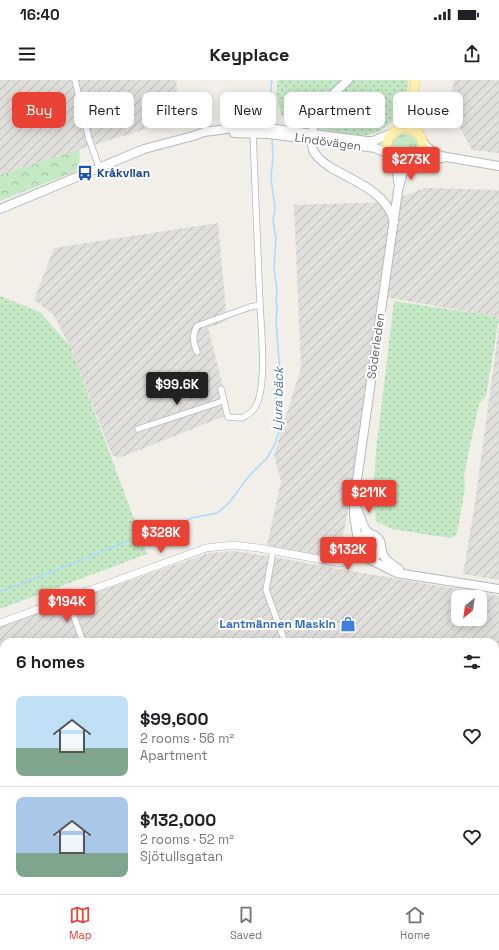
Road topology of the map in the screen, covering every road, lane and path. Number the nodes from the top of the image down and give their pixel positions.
1 (75, 80) edge
2 (348, 80) edge
3 (416, 80) edge
4 (413, 92) edge
5 (397, 128) edge
6 (417, 128) edge
7 (271, 131) junction
8 (393, 132) junction
9 (253, 134) junction
10 (193, 136) junction
11 (312, 137) junction
12 (421, 138) junction
13 (391, 157) junction
14 (450, 158) junction
15 (413, 161) junction
16 (499, 166) edge
17 (99, 167) junction
18 (398, 192) junction
19 (0, 209) edge
20 (394, 222) junction
21 (260, 305) junction
22 (197, 352) dead end
23 (221, 389) dead end
24 (223, 401) junction
25 (138, 429) dead end
26 (354, 501) junction
27 (370, 534) junction
28 (358, 544) junction
29 (381, 546) junction
30 (273, 551) junction
31 (366, 557) junction
32 (331, 560) junction
33 (408, 574) junction
34 (499, 589) edge
35 (68, 599) junction
36 (0, 623) edge
37 (83, 638) edge
38 (284, 638) edge

1 - 17 street
2 - 11 main road
3 - 4 main road
5 - 8 main road
6 - 12 main road
7 - 9 main road, Lindövägen
7 - 10 main road, Lindövägen
7 - 11 main road, Lindövägen
8 - 11 main road, Lindövägen
8 - 12 main road
8 - 13 main road
9 - 10 main road, Lindövägen
9 - 21 street
10 - 17 main road, Lindövägen
11 - 13 main road, Lindövägen
11 - 20 main road
12 - 14 main road
12 - 15 main road
13 - 15 main road
13 - 18 main road, Söderleden
14 - 15 main road
14 - 16 main road
15 - 18 main road, Söderleden
17 - 19 main road, Lindövägen
18 - 20 main road, Söderleden
20 - 26 main road, Söderleden
21 - 22 street
21 - 24 street
23 - 24 street
24 - 25 street
26 - 27 main road, Söderleden
26 - 28 main road, Söderleden
27 - 28 main road
27 - 29 main road
28 - 31 main road
28 - 32 street
29 - 31 main road
29 - 33 main road
30 - 32 street
30 - 35 street
30 - 38 street
31 - 32 street
31 - 33 main road
33 - 34 main road
35 - 36 street
35 - 37 street

